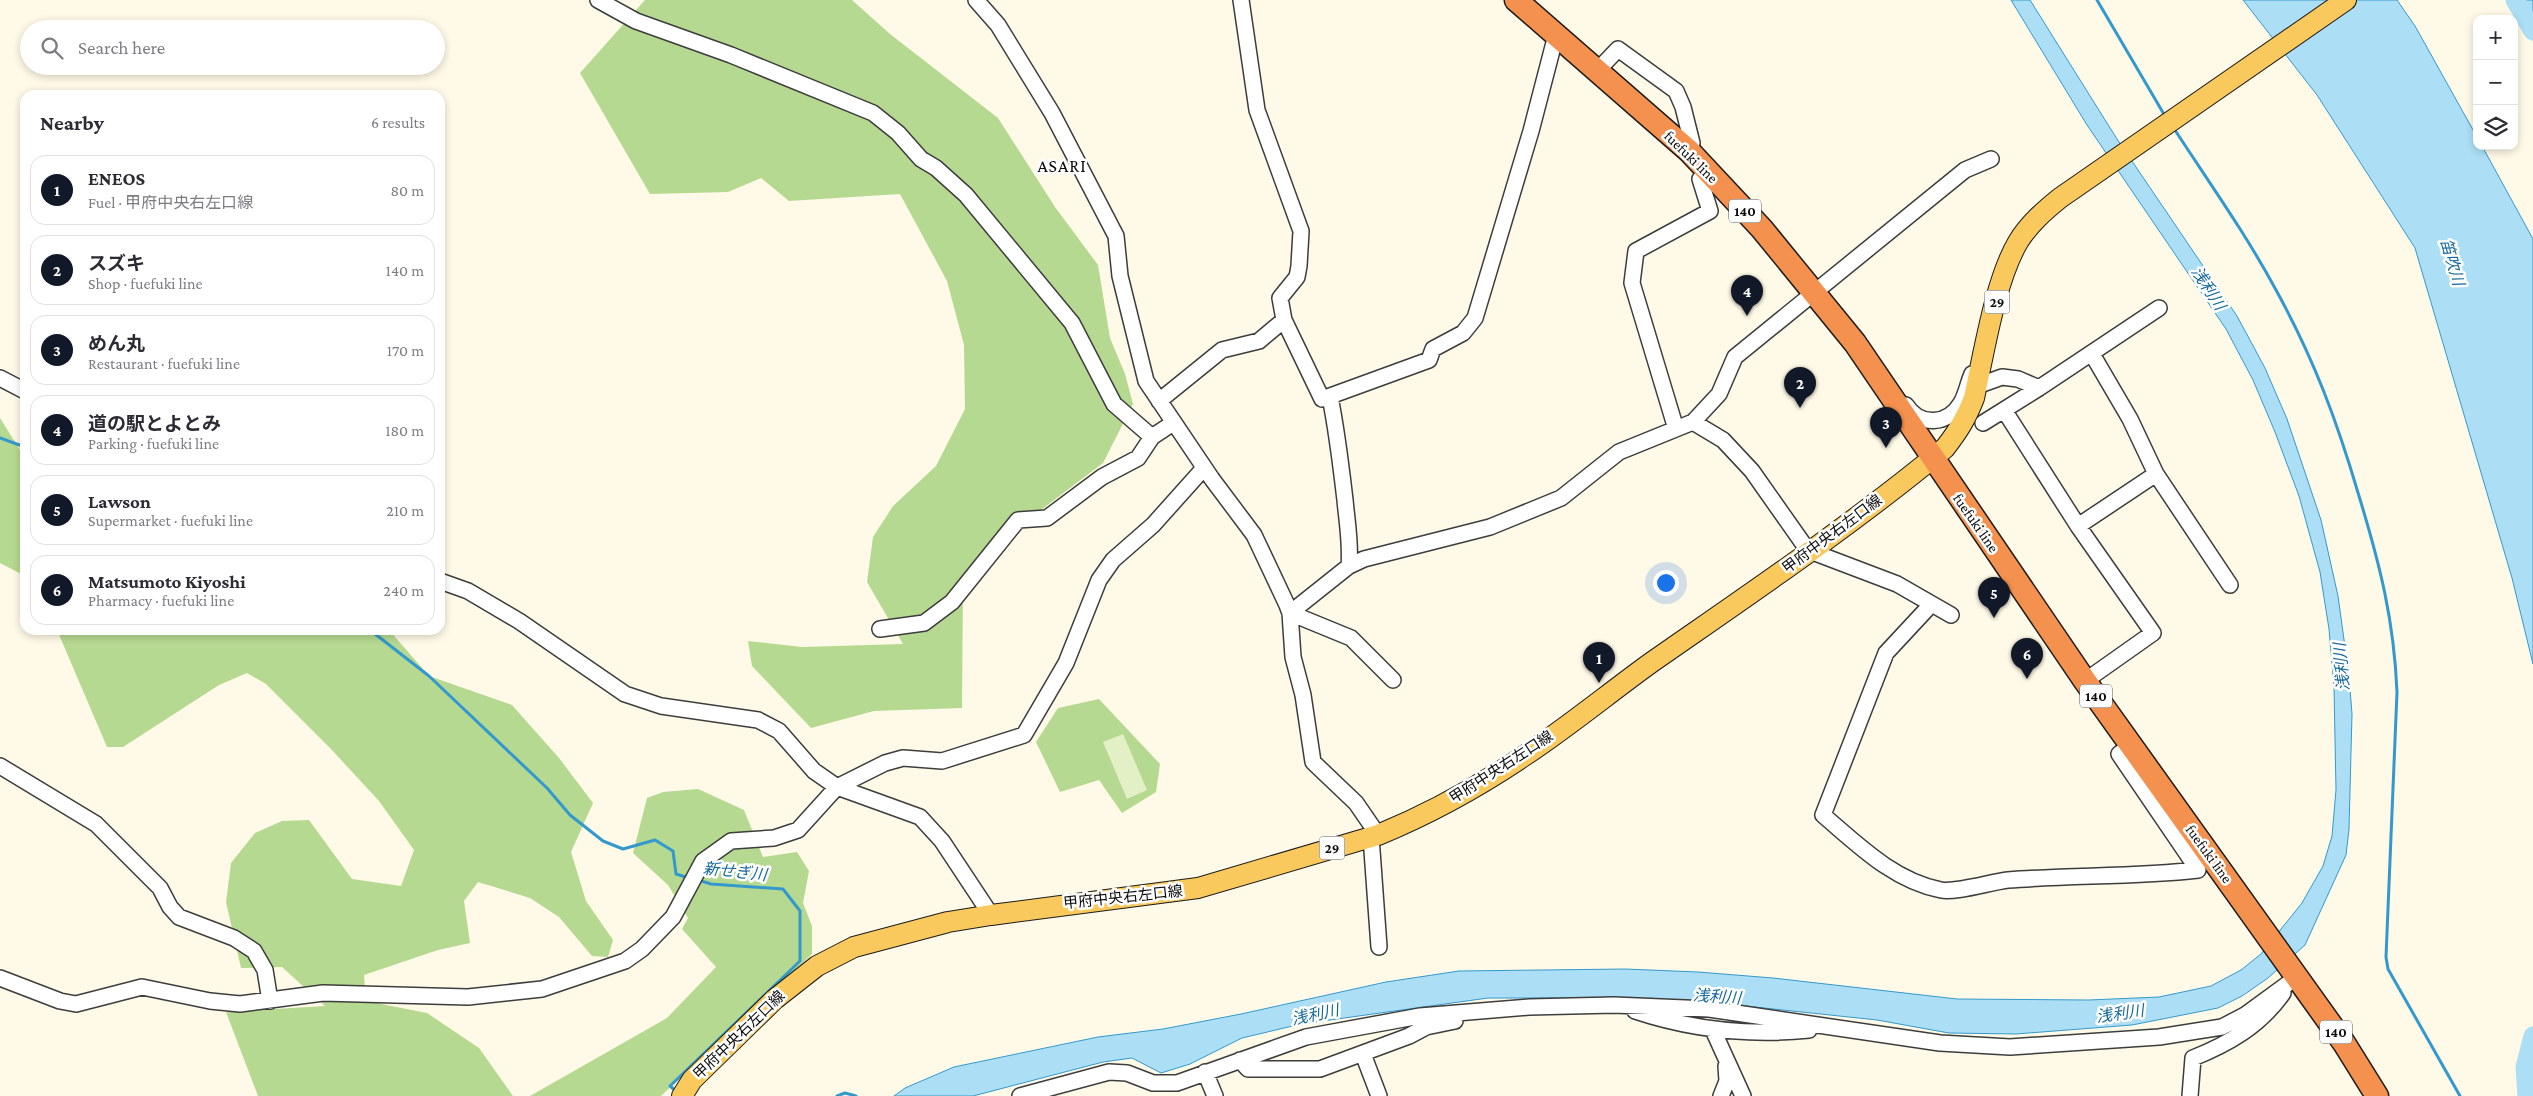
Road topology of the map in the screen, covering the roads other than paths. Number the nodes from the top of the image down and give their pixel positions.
1 (598, 0) edge
2 (976, 0) edge
3 (1241, 0) edge
4 (1516, 0) edge
5 (2346, 0) edge
6 (1556, 35) junction
7 (1596, 71) junction
8 (1689, 151) junction
9 (1991, 159) dead end
10 (1707, 171) junction
11 (1815, 293) junction
12 (2159, 308) dead end
13 (1284, 320) junction
14 (1854, 342) junction
15 (1986, 342) junction
16 (2092, 354) junction
17 (0, 378) edge
18 (1977, 386) junction
19 (20, 388) edge
20 (2039, 388) junction
21 (1330, 397) junction
22 (1159, 401) junction
23 (2004, 410) junction
24 (1694, 422) junction
25 (1173, 423) junction
26 (1983, 423) dead end
27 (1676, 429) junction
28 (1152, 437) junction
29 (1932, 459) junction
30 (1204, 468) junction
31 (2156, 474) junction
32 (2078, 526) junction
33 (1811, 550) junction
34 (1349, 566) junction
35 (445, 583) edge
36 (2230, 586) dead end
37 (1930, 603) junction
38 (1290, 613) junction
39 (1951, 615) dead end
40 (880, 629) dead end
41 (1393, 680) dead end
42 (2085, 681) junction
43 (2131, 746) junction
44 (0, 766) edge
45 (837, 787) junction
46 (1374, 836) junction
47 (991, 914) junction
48 (1379, 947) dead end
49 (2293, 976) junction
50 (0, 978) edge
51 (270, 1001) junction
52 (1614, 1005) junction
53 (1474, 1010) junction
54 (1834, 1028) junction
55 (1713, 1030) junction
56 (1363, 1054) junction
57 (1240, 1060) junction
58 (1726, 1063) junction
59 (1205, 1072) junction
60 (682, 1096) edge
61 (1020, 1096) edge
62 (1215, 1096) edge
63 (1379, 1096) edge
64 (1720, 1096) edge
65 (1743, 1096) edge
66 (2190, 1096) edge
67 (2378, 1096) edge

1 - 28 street
2 - 22 street
3 - 13 street
4 - 6 highway, fuefuki line / 140
5 - 15 main road, 甲府中央右左口線 / 29
6 - 7 highway, fuefuki line / 140
6 - 21 street
7 - 8 highway, fuefuki line / 140
7 - 8 street
8 - 10 highway, fuefuki line / 140
9 - 11 street
10 - 11 highway, fuefuki line / 140
10 - 27 street
11 - 14 highway, fuefuki line / 140
11 - 24 street
12 - 16 street
13 - 21 street
13 - 22 street
14 - 15 street
14 - 29 highway, fuefuki line / 140
15 - 18 main road, 甲府中央右左口線 / 29
16 - 20 street
16 - 31 street
17 - 19 street
18 - 20 street
18 - 29 main road, 甲府中央右左口線 / 29
20 - 23 street
21 - 34 street
22 - 25 street
23 - 26 street
23 - 32 street
24 - 27 street
24 - 33 street
25 - 28 street
25 - 30 street
27 - 34 street
28 - 40 street
29 - 33 main road, 甲府中央右左口線 / 29
29 - 42 highway, fuefuki line / 140
30 - 38 street
30 - 45 street
31 - 32 street
31 - 36 street
32 - 42 street
33 - 37 street
33 - 46 main road, 甲府中央右左口線 / 29
34 - 38 street
35 - 45 street
37 - 39 street
37 - 43 street
38 - 41 street
38 - 46 street
42 - 43 highway, fuefuki line / 140
43 - 49 highway, fuefuki line / 140
44 - 51 street
45 - 47 street
45 - 51 street
46 - 47 main road, 甲府中央右左口線 / 29
46 - 48 street
47 - 60 main road, 甲府中央右左口線 / 29
49 - 54 street
49 - 66 street
49 - 67 highway, fuefuki line / 140
50 - 51 street
52 - 53 street
52 - 54 street
52 - 55 street
53 - 56 street
53 - 57 street
54 - 55 street
55 - 58 street
56 - 57 street
56 - 63 street
57 - 59 street
58 - 64 street
58 - 65 street
59 - 61 street
59 - 62 street

